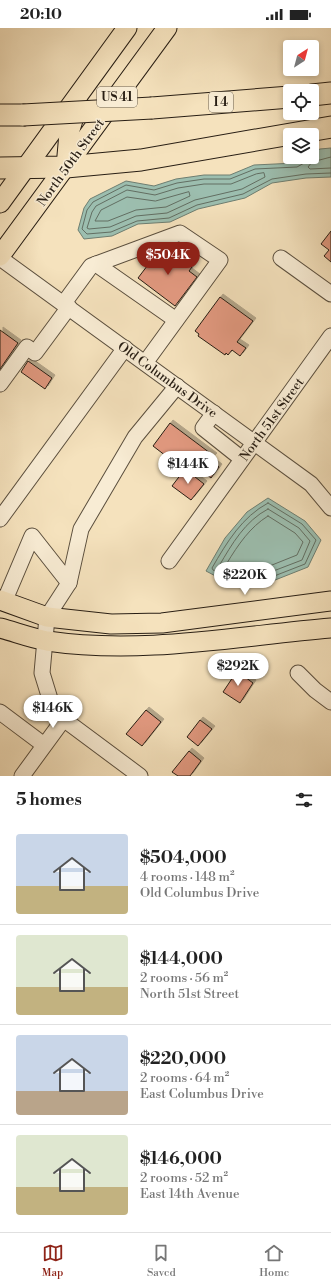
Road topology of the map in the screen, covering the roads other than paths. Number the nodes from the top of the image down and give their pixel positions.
1 (127, 28) edge
2 (167, 28) edge
3 (89, 79) junction
4 (331, 94) edge
5 (319, 95) edge
6 (283, 98) edge
7 (0, 115) edge
8 (331, 127) edge
9 (26, 167) junction
10 (66, 167) junction
11 (0, 168) edge
12 (0, 203) edge
13 (0, 257) edge
14 (282, 258) dead end
15 (96, 264) junction
16 (331, 294) edge
17 (66, 305) junction
18 (176, 320) junction
19 (331, 336) edge
20 (125, 348) junction
21 (145, 363) junction
22 (0, 384) edge
23 (177, 386) junction
24 (214, 413) junction
25 (254, 442) junction
26 (242, 459) junction
27 (331, 508) edge
28 (1, 514) edge
29 (169, 561) dead end
30 (69, 583) junction
31 (2, 601) edge
32 (331, 601) edge
33 (47, 617) junction
34 (0, 628) edge
35 (331, 628) edge
36 (46, 641) junction
37 (298, 673) dead end
38 (331, 702) edge
39 (0, 712) edge
40 (63, 720) junction
41 (44, 745) junction
42 (22, 776) edge
43 (140, 776) edge

1 - 3 main road, US 41
2 - 10 main road, North 50th Street / US 41
3 - 9 main road, US 41
3 - 10 main road
4 - 5 highway
6 - 7 highway, I 4, bridge
8 - 10 highway
9 - 10 highway
9 - 11 highway
9 - 12 main road, US 41
10 - 13 main road, North 50th Street / US 41
13 - 17 street, Old Columbus Drive
14 - 16 street
15 - 17 street
15 - 18 street
15 - 18 street
17 - 20 street, Old Columbus Drive
17 - 22 street
18 - 21 street
19 - 25 street, North 51st Street
20 - 21 street, Old Columbus Drive
20 - 28 street
21 - 23 street, Old Columbus Drive
23 - 24 street, Old Columbus Drive
23 - 30 street
24 - 25 street, Old Columbus Drive
24 - 26 street
25 - 26 street, North 51st Street
25 - 27 street, Old Columbus Drive
26 - 29 street, North 51st Street
30 - 31 street
30 - 33 street
31 - 33 main road
32 - 33 main road
33 - 36 street
34 - 36 main road
35 - 36 main road
36 - 40 street
37 - 38 street
39 - 41 street
40 - 41 street
40 - 43 street
41 - 42 street

